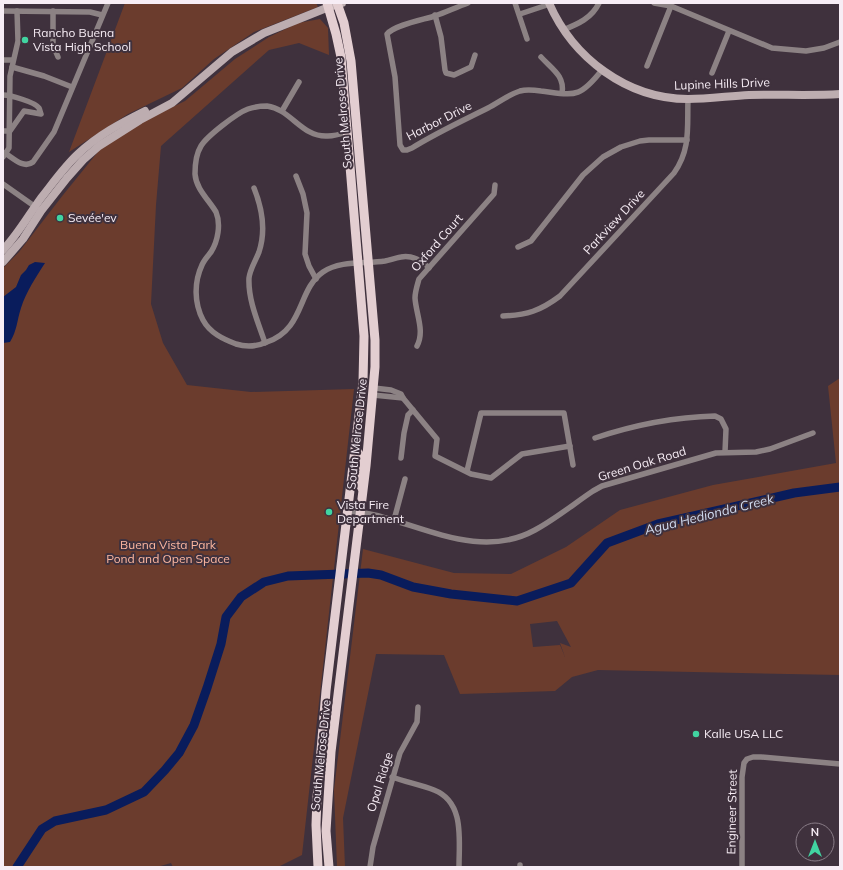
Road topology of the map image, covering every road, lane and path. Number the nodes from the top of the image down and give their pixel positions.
1 (108, 3) edge
2 (468, 3) edge
3 (515, 3) edge
4 (550, 3) edge
5 (599, 3) edge
6 (654, 3) edge
7 (335, 4) edge
8 (671, 6) junction
9 (3, 11) edge
10 (17, 11) junction
11 (53, 12) junction
12 (520, 14) junction
13 (102, 15) junction
14 (435, 16) junction
15 (563, 30) junction
16 (729, 30) junction
17 (527, 40) dead end
18 (840, 42) edge
19 (475, 55) dead end
20 (58, 57) dead end
21 (541, 57) dead end
22 (3, 60) edge
23 (13, 60) junction
24 (647, 66) dead end
25 (12, 67) junction
26 (602, 70) junction
27 (712, 73) dead end
28 (300, 82) dead end
29 (72, 87) junction
30 (562, 93) junction
31 (840, 94) edge
32 (3, 95) edge
33 (10, 95) junction
34 (688, 99) junction
35 (282, 111) junction
36 (3, 131) edge
37 (10, 131) junction
38 (347, 132) junction
39 (687, 140) junction
40 (4, 155) edge
41 (296, 176) dead end
42 (3, 184) edge
43 (496, 185) dead end
44 (254, 188) dead end
45 (38, 209) junction
46 (518, 247) dead end
47 (3, 250) edge
48 (3, 262) edge
49 (369, 262) junction
50 (358, 263) junction
51 (429, 268) junction
52 (316, 279) junction
53 (503, 316) dead end
54 (265, 343) junction
55 (417, 346) dead end
56 (373, 392) junction
57 (413, 410) junction
58 (813, 433) dead end
59 (596, 438) dead end
60 (570, 446) junction
61 (355, 450) junction
62 (725, 452) junction
63 (401, 458) dead end
64 (573, 465) dead end
65 (466, 471) junction
66 (404, 479) dead end
67 (363, 490) junction
68 (347, 511) junction
69 (361, 512) junction
70 (394, 520) junction
71 (418, 707) dead end
72 (840, 764) edge
73 (392, 777) junction
74 (318, 867) edge
75 (329, 867) edge
76 (370, 867) edge
77 (459, 867) edge
78 (742, 867) edge

1 - 13 street
2 - 14 street, Harbor Drive
3 - 12 street
4 - 12 street
4 - 15 street, Lupine Hills Drive
5 - 15 street
6 - 8 street
7 - 38 main road, South Melrose Drive
7 - 45 street
7 - 49 main road, South Melrose Drive
8 - 16 street
8 - 24 street
9 - 10 street
10 - 11 street
10 - 23 street
11 - 13 street
11 - 20 street
12 - 17 street
13 - 29 street
14 - 19 street
14 - 30 street, Harbor Drive
15 - 26 street, Lupine Hills Drive
16 - 18 street
16 - 27 street
21 - 30 street
22 - 23 street
23 - 25 street
25 - 29 street
25 - 33 street
26 - 30 street, Harbor Drive
26 - 34 street, Lupine Hills Drive
28 - 35 street
29 - 40 street
31 - 34 street, Lupine Hills Drive
32 - 33 street
33 - 37 street
33 - 37 street
34 - 39 street, Parkview Drive
35 - 38 street
35 - 54 street
36 - 37 street
37 - 40 street
38 - 50 main road, South Melrose Drive
39 - 46 street
39 - 53 street, Parkview Drive
41 - 52 street
42 - 45 street
43 - 51 street, Oxford Court
44 - 54 street
45 - 47 street
45 - 48 street
49 - 50 street
49 - 51 street
49 - 56 main road, South Melrose Drive
50 - 52 street
50 - 61 main road, South Melrose Drive
51 - 55 street, Oxford Court
52 - 54 street
56 - 57 street
56 - 67 main road, South Melrose Drive
57 - 63 street
57 - 65 street
58 - 62 street, Green Oak Road
59 - 62 street
60 - 64 street
60 - 65 street
60 - 65 street
61 - 67 main road
61 - 68 main road, South Melrose Drive
62 - 70 street, Green Oak Road
66 - 70 street
67 - 69 main road, South Melrose Drive
68 - 69 street, Green Oak Road
68 - 74 main road, South Melrose Drive
69 - 70 street, Green Oak Road
69 - 75 main road, South Melrose Drive
71 - 73 street, Opal Ridge
72 - 78 street, Engineer Street
73 - 76 street, Opal Ridge
73 - 77 street

